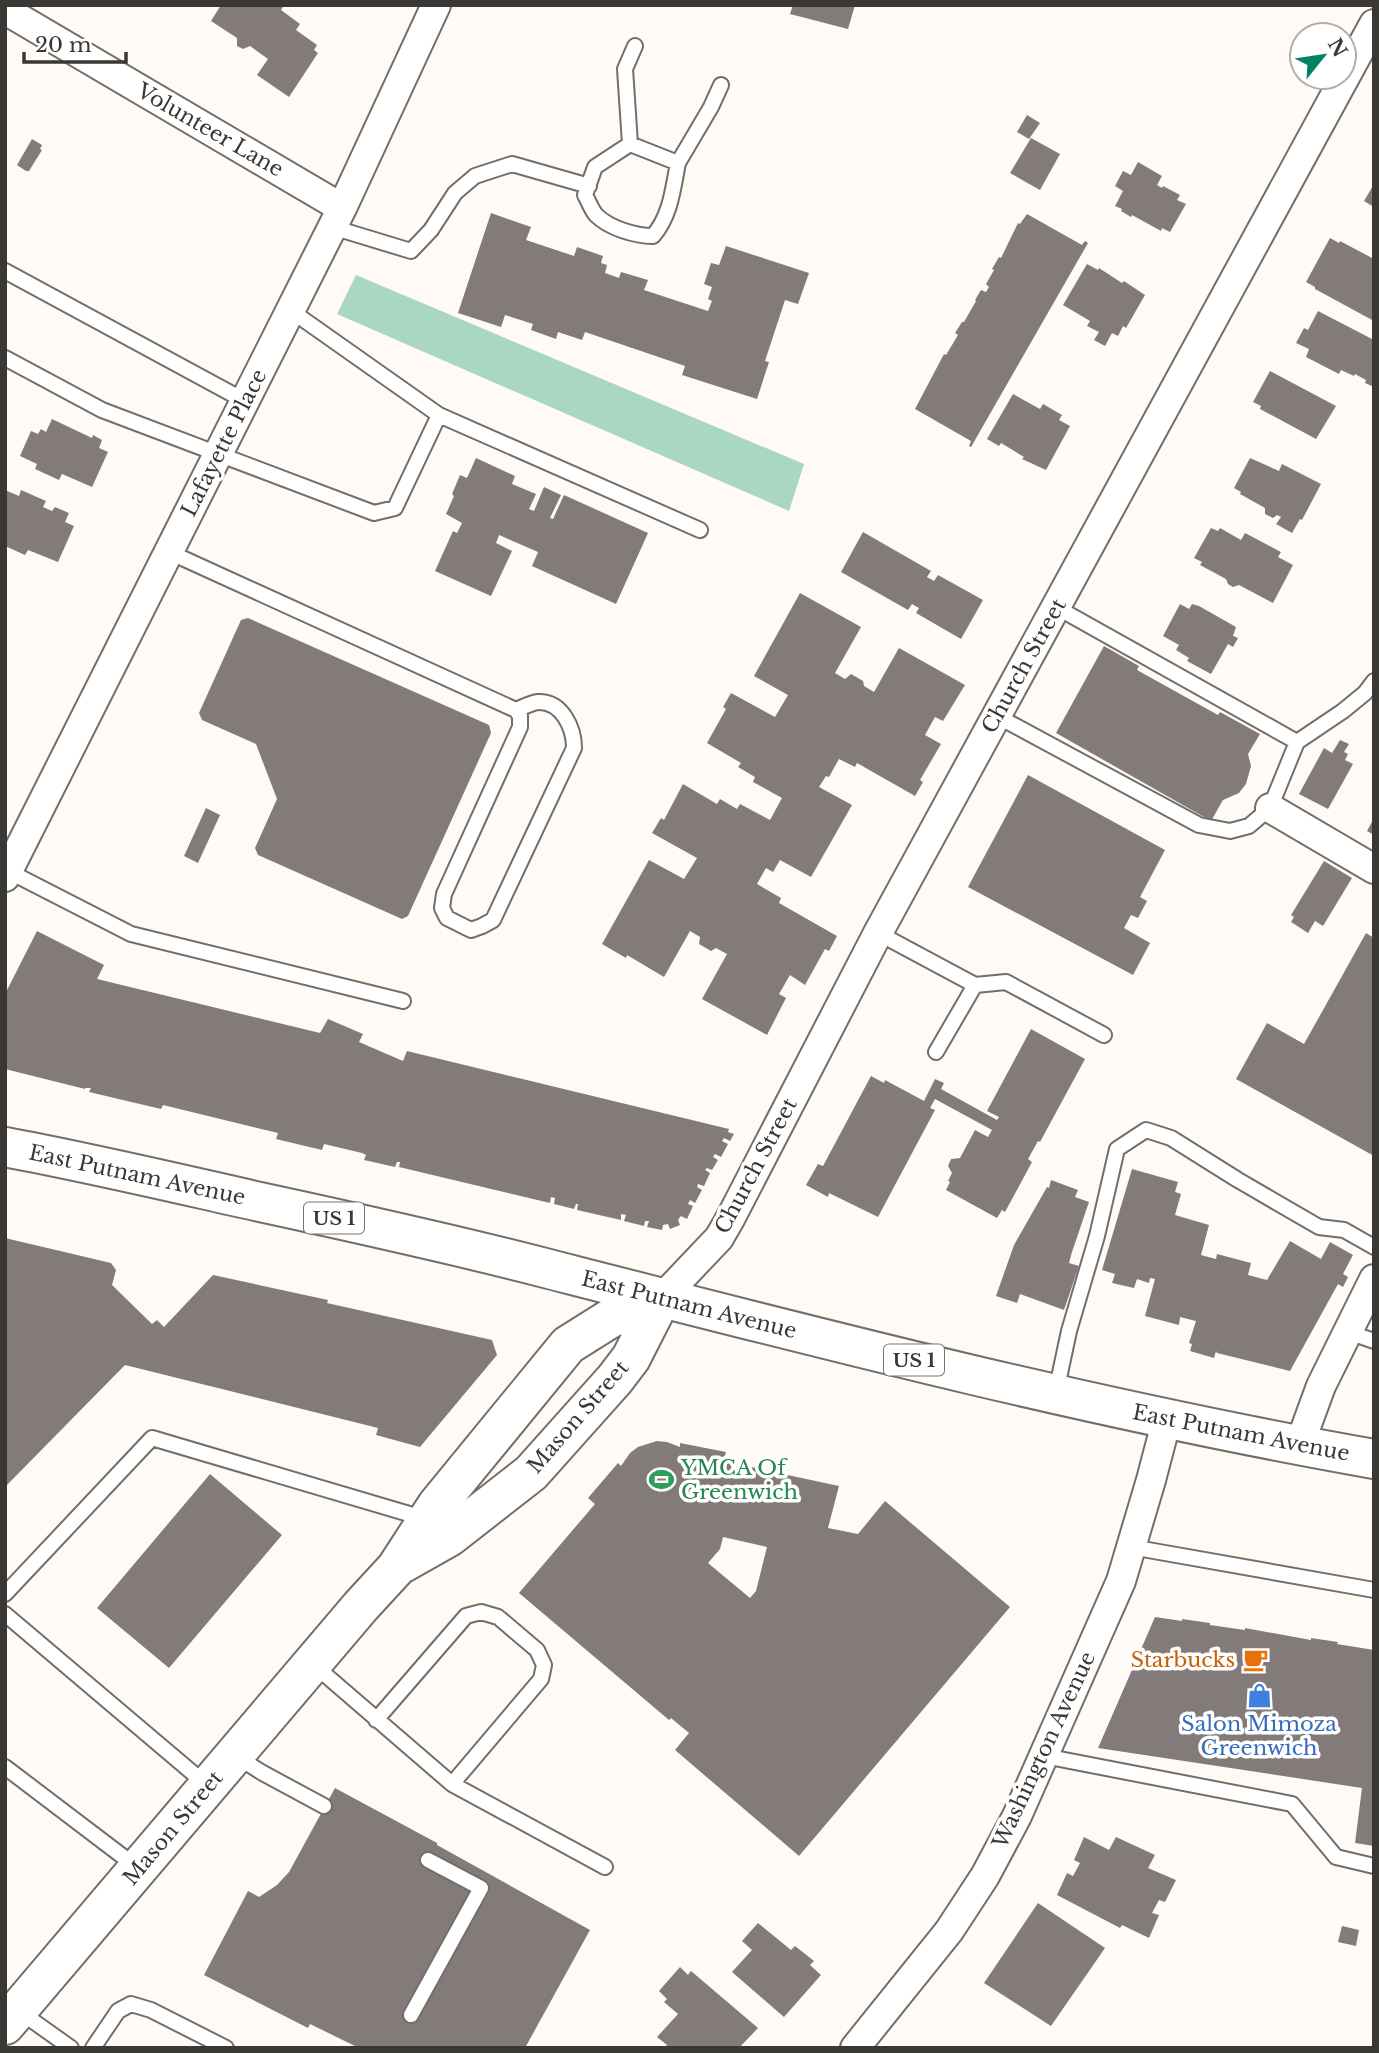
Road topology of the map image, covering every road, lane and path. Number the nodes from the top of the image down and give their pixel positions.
1 (436, 5) edge
2 (5, 10) edge
3 (1374, 24) edge
4 (635, 46) dead end
5 (720, 85) dead end
6 (630, 144) junction
7 (678, 163) junction
8 (589, 186) junction
9 (337, 217) junction
10 (5, 271) edge
11 (290, 310) junction
12 (5, 358) edge
13 (245, 401) junction
14 (439, 415) junction
15 (218, 455) junction
16 (701, 530) dead end
17 (169, 552) junction
18 (1056, 607) junction
19 (1374, 681) edge
20 (516, 709) junction
21 (997, 716) junction
22 (1297, 742) junction
23 (1270, 808) junction
24 (1374, 869) edge
25 (7, 874) edge
26 (878, 933) junction
27 (975, 985) junction
28 (403, 1001) dead end
29 (1104, 1035) dead end
30 (936, 1052) dead end
31 (5, 1147) edge
32 (1374, 1247) edge
33 (1374, 1279) edge
34 (662, 1299) junction
35 (1361, 1336) edge
36 (1055, 1393) junction
37 (1167, 1419) junction
38 (1298, 1446) junction
39 (1374, 1459) edge
40 (427, 1519) junction
41 (1131, 1547) junction
42 (396, 1568) junction
43 (1374, 1590) edge
44 (5, 1594) edge
45 (5, 1614) edge
46 (313, 1664) junction
47 (376, 1720) junction
48 (235, 1755) junction
49 (1044, 1756) junction
50 (5, 1767) edge
51 (452, 1784) junction
52 (209, 1786) junction
53 (324, 1806) dead end
54 (429, 1860) dead end
55 (1374, 1866) edge
56 (604, 1867) dead end
57 (138, 1868) junction
58 (411, 2015) dead end
59 (12, 2017) edge
60 (71, 2048) edge
61 (93, 2048) edge
62 (226, 2048) edge
63 (855, 2048) edge

1 - 9 street, Lafayette Place
2 - 9 street, Volunteer Lane
3 - 18 street, Church Street
4 - 6 lane
5 - 7 lane
6 - 7 lane
6 - 8 lane
7 - 8 lane
8 - 9 lane
9 - 11 street, Lafayette Place
10 - 13 lane
11 - 13 street, Lafayette Place
11 - 14 lane
12 - 15 lane
13 - 15 street, Lafayette Place
14 - 15 lane
14 - 16 lane
15 - 17 street, Lafayette Place
17 - 20 lane
17 - 25 street, Lafayette Place
18 - 21 street, Church Street
18 - 22 lane
19 - 22 lane
20 - 20 lane
21 - 23 lane
21 - 26 street, Church Street
22 - 23 lane
23 - 24 street
25 - 28 lane
26 - 27 lane
26 - 34 street, Church Street
27 - 29 lane
27 - 30 lane
31 - 34 main road, East Putnam Avenue / US 1
32 - 36 lane
33 - 35 street
34 - 36 main road, East Putnam Avenue / US 1
34 - 40 main road, Mason Street
34 - 42 main road, Mason Street
35 - 38 street
36 - 37 main road, East Putnam Avenue / US 1
37 - 38 main road, East Putnam Avenue / US 1
37 - 41 street, Washington Avenue
38 - 39 main road, East Putnam Avenue / US 1
40 - 42 main road, Mason Street
40 - 44 lane
41 - 43 lane
41 - 49 street, Washington Avenue
42 - 46 main road, Mason Street
45 - 52 lane
46 - 47 lane
46 - 48 main road, Mason Street
47 - 51 lane
47 - 51 lane
48 - 52 main road, Mason Street
48 - 53 lane
49 - 55 lane
49 - 63 street, Washington Avenue
50 - 57 lane
51 - 56 lane
52 - 57 main road, Mason Street
54 - 58 lane
57 - 59 main road, Mason Street
59 - 60 lane
61 - 62 lane

